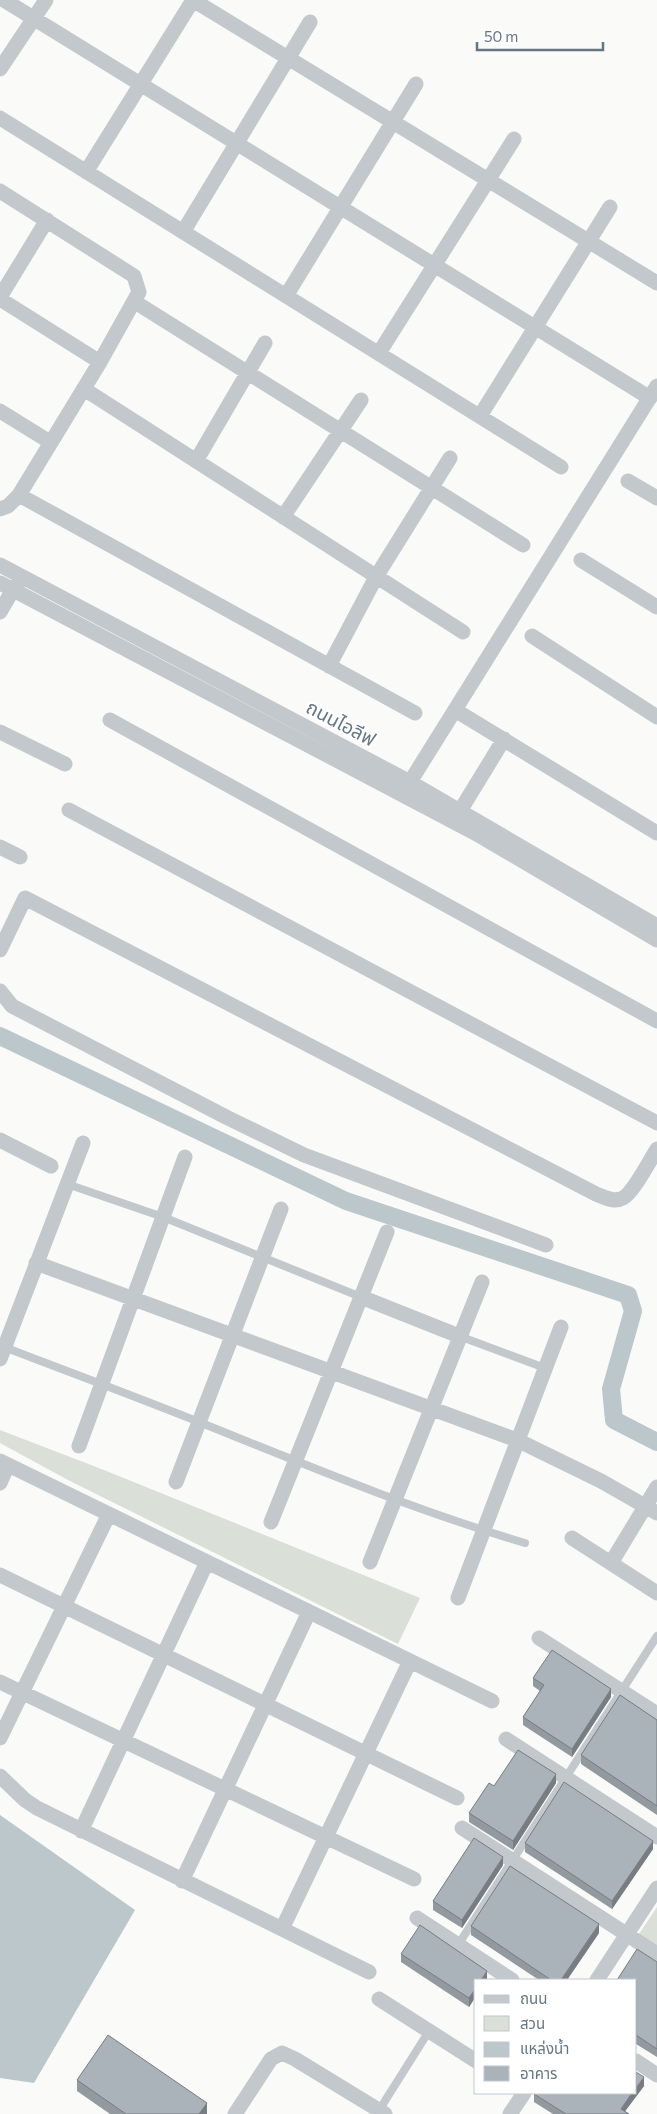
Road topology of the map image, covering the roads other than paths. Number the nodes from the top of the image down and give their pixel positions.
1 (4, 0) edge
2 (46, 0) edge
3 (193, 0) edge
4 (33, 18) junction
5 (310, 22) dead end
6 (288, 58) junction
7 (0, 69) edge
8 (140, 84) junction
9 (416, 84) dead end
10 (0, 118) edge
11 (392, 122) junction
12 (514, 139) dead end
13 (237, 144) junction
14 (86, 172) junction
15 (488, 180) junction
16 (0, 191) edge
17 (340, 207) junction
18 (610, 207) dead end
19 (47, 220) junction
20 (183, 232) junction
21 (589, 242) junction
22 (434, 265) junction
23 (657, 283) edge
24 (286, 296) junction
25 (0, 298) edge
26 (135, 302) junction
27 (535, 327) junction
28 (265, 343) dead end
29 (378, 353) junction
30 (100, 362) junction
31 (248, 374) junction
32 (84, 389) junction
33 (653, 392) edge
34 (361, 400) dead end
35 (0, 410) edge
36 (480, 416) junction
37 (340, 431) junction
38 (50, 442) junction
39 (450, 458) dead end
40 (196, 461) junction
41 (561, 467) dead end
42 (628, 481) dead end
43 (431, 488) junction
44 (19, 495) junction
45 (657, 498) edge
46 (0, 509) edge
47 (283, 517) junction
48 (523, 545) dead end
49 (581, 560) dead end
50 (0, 565) edge
51 (20, 576) junction
52 (376, 577) junction
53 (6, 587) edge
54 (657, 607) edge
55 (0, 612) edge
56 (463, 632) dead end
57 (532, 636) dead end
58 (329, 666) junction
59 (455, 710) junction
60 (415, 713) dead end
61 (657, 717) edge
62 (110, 720) dead end
63 (0, 732) edge
64 (504, 739) junction
65 (65, 764) dead end
66 (410, 782) junction
67 (69, 810) dead end
68 (460, 811) junction
69 (657, 833) edge
70 (0, 847) edge
71 (20, 857) dead end
72 (657, 926) edge
73 (657, 940) edge
74 (0, 950) edge
75 (0, 991) edge
76 (657, 1022) edge
77 (657, 1123) edge
78 (0, 1140) edge
79 (83, 1143) dead end
80 (657, 1149) edge
81 (185, 1157) dead end
82 (51, 1166) dead end
83 (67, 1184) junction
84 (281, 1210) dead end
85 (163, 1217) junction
86 (387, 1232) dead end
87 (546, 1245) dead end
88 (262, 1257) junction
89 (36, 1263) junction
90 (482, 1282) dead end
91 (134, 1297) junction
92 (361, 1297) junction
93 (562, 1327) dead end
94 (231, 1336) junction
95 (459, 1336) junction
96 (2, 1353) edge
97 (545, 1368) junction
98 (331, 1372) junction
99 (102, 1384) junction
100 (430, 1407) junction
101 (199, 1422) junction
102 (517, 1440) junction
103 (78, 1446) dead end
104 (295, 1462) junction
105 (4, 1463) edge
106 (176, 1482) dead end
107 (0, 1483) edge
108 (657, 1487) edge
109 (395, 1498) junction
110 (651, 1509) edge
111 (109, 1514) junction
112 (271, 1522) dead end
113 (483, 1531) junction
114 (572, 1538) dead end
115 (525, 1543) dead end
116 (207, 1562) junction
117 (370, 1562) dead end
118 (612, 1563) junction
119 (0, 1575) edge
120 (657, 1593) edge
121 (458, 1598) dead end
122 (64, 1606) junction
123 (309, 1612) junction
124 (657, 1636) edge
125 (539, 1638) dead end
126 (164, 1655) junction
127 (410, 1661) junction
128 (0, 1682) edge
129 (622, 1691) junction
130 (22, 1692) junction
131 (492, 1701) dead end
132 (266, 1704) junction
133 (657, 1714) edge
134 (0, 1738) edge
135 (506, 1739) dead end
136 (124, 1741) junction
137 (366, 1753) junction
138 (0, 1776) edge
139 (565, 1778) junction
140 (226, 1789) junction
141 (458, 1798) dead end
142 (462, 1828) dead end
143 (82, 1831) junction
144 (326, 1837) junction
145 (657, 1837) edge
146 (512, 1861) junction
147 (414, 1879) dead end
148 (182, 1881) junction
149 (657, 1888) edge
150 (417, 1918) dead end
151 (282, 1929) junction
152 (626, 1935) junction
153 (458, 1945) junction
154 (657, 1954) edge
155 (369, 1972) dead end
156 (510, 1979) edge
157 (598, 1979) edge
158 (379, 1999) dead end
159 (428, 2031) junction
160 (474, 2060) edge
161 (637, 2062) edge
162 (657, 2075) edge
163 (523, 2094) edge
164 (380, 2113) edge
165 (235, 2114) edge
166 (510, 2114) edge

1 - 4 street
2 - 4 street
3 - 6 street
3 - 8 street
4 - 7 street
4 - 8 street
5 - 6 street
6 - 11 street
6 - 13 street
8 - 13 street
8 - 14 street
9 - 11 street
10 - 14 street
11 - 15 street
11 - 17 street
12 - 15 street
13 - 17 street
13 - 20 street
14 - 20 street
15 - 21 street
15 - 22 street
16 - 19 street
17 - 22 street
17 - 24 street
18 - 21 street
19 - 25 street
19 - 26 street
20 - 24 street
21 - 23 street
21 - 27 street
22 - 27 street
22 - 29 street
24 - 29 street
25 - 30 street
26 - 30 street
26 - 31 street
27 - 33 street
27 - 36 street
28 - 31 street
29 - 36 street
30 - 32 street
31 - 37 street
31 - 40 street
32 - 38 street
32 - 40 street
33 - 59 street
34 - 37 street
35 - 38 street
36 - 41 street
37 - 43 street
37 - 47 street
38 - 44 street
39 - 43 street
40 - 47 street
42 - 45 street
43 - 48 street
43 - 52 street
44 - 46 street
44 - 58 street
47 - 52 street
49 - 54 street
50 - 51 street, ถนนไอลีฟ
51 - 53 street
51 - 66 street, ถนนไอลีฟ
52 - 56 street
52 - 58 street
53 - 55 street
53 - 73 street, ถนนไอลีฟ
57 - 61 street
58 - 60 street
59 - 64 street
59 - 66 street
62 - 76 street
63 - 65 street
64 - 68 street
64 - 69 street
66 - 68 street, ถนนไอลีฟ
67 - 77 street
68 - 72 street, ถนนไอลีฟ
70 - 71 street
74 - 80 street
75 - 87 street
78 - 82 street
79 - 83 street
81 - 85 street
83 - 85 lane
83 - 89 street
84 - 88 street
85 - 88 lane
85 - 91 street
86 - 92 street
88 - 92 lane
88 - 94 street
89 - 91 street
89 - 96 street
90 - 95 street
91 - 94 street
91 - 99 street
92 - 95 street
92 - 98 street
93 - 97 street
94 - 98 street
94 - 101 street
95 - 97 lane
95 - 100 street
96 - 99 lane
97 - 102 street
98 - 100 street
98 - 104 street
99 - 101 lane
99 - 103 street
100 - 102 street
100 - 109 street
101 - 104 lane
101 - 106 street
102 - 110 street
102 - 113 street
104 - 109 lane
104 - 112 street
105 - 107 street
105 - 111 street
108 - 110 street
109 - 113 lane
109 - 117 street
110 - 118 street
111 - 116 street
111 - 122 street
113 - 115 lane
113 - 121 street
114 - 118 street
116 - 123 street
116 - 126 street
118 - 120 street
119 - 122 street
122 - 126 street
122 - 130 street
123 - 127 street
123 - 132 street
124 - 129 lane
125 - 129 street
126 - 132 street
126 - 136 street
127 - 131 street
127 - 137 street
128 - 130 street
129 - 133 street
129 - 139 lane
130 - 134 street
130 - 136 street
132 - 137 street
132 - 140 street
135 - 139 street
136 - 140 street
136 - 143 street
137 - 141 street
137 - 144 street
138 - 143 street
139 - 145 street
139 - 146 lane
140 - 144 street
140 - 148 street
142 - 146 street
143 - 148 street
144 - 147 street
144 - 151 street
146 - 152 street
146 - 153 lane
148 - 151 street
149 - 152 street
150 - 153 street
151 - 155 street
152 - 154 street
152 - 157 street
153 - 156 street
158 - 159 street
159 - 160 street
159 - 164 lane
161 - 162 street
163 - 166 street
164 - 165 street

